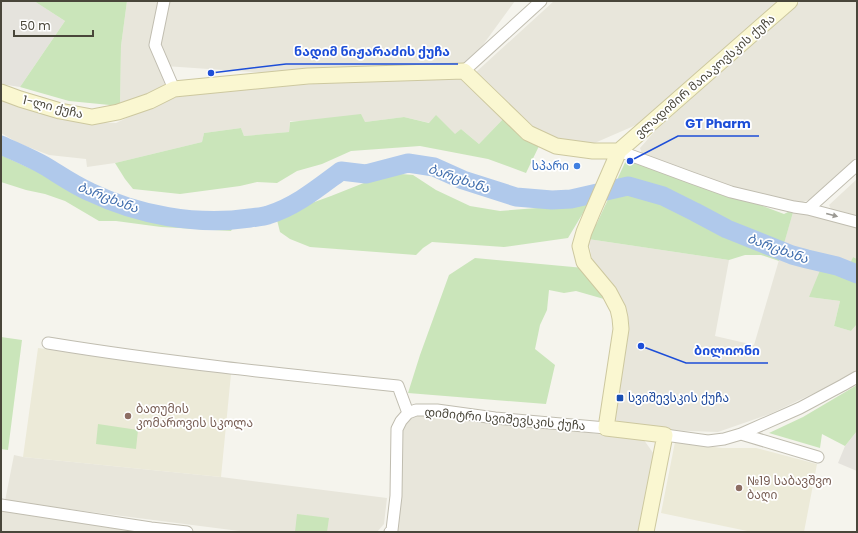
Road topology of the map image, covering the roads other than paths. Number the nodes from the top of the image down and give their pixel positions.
1 (164, 1) edge
2 (541, 1) edge
3 (790, 1) edge
4 (464, 71) junction
5 (174, 89) junction
6 (1, 92) edge
7 (619, 151) junction
8 (857, 165) edge
9 (808, 208) junction
10 (857, 222) edge
11 (48, 343) dead end
12 (857, 377) edge
13 (408, 413) junction
14 (606, 428) junction
15 (741, 434) junction
16 (665, 435) junction
17 (818, 457) dead end
18 (1, 505) edge
19 (187, 532) edge
20 (390, 532) edge
21 (646, 532) edge

1 - 5 street
2 - 4 street
3 - 7 main road, ვლადიმირ მაიაკოვსკის ქუჩა
4 - 5 main road
4 - 7 main road
5 - 6 main road, 1-ლი ქუჩა
7 - 9 street
7 - 14 main road
8 - 9 street
9 -> 10 street
11 - 13 street
12 - 15 street
13 - 14 street, დიმიტრი სვიშევსკის ქუჩა
13 - 20 street, დიმიტრი სვიშევსკის ქუჩა
14 - 16 main road, დიმიტრი სვიშევსკის ქუჩა
15 - 16 street
15 - 17 street
16 - 21 main road
18 - 19 street

